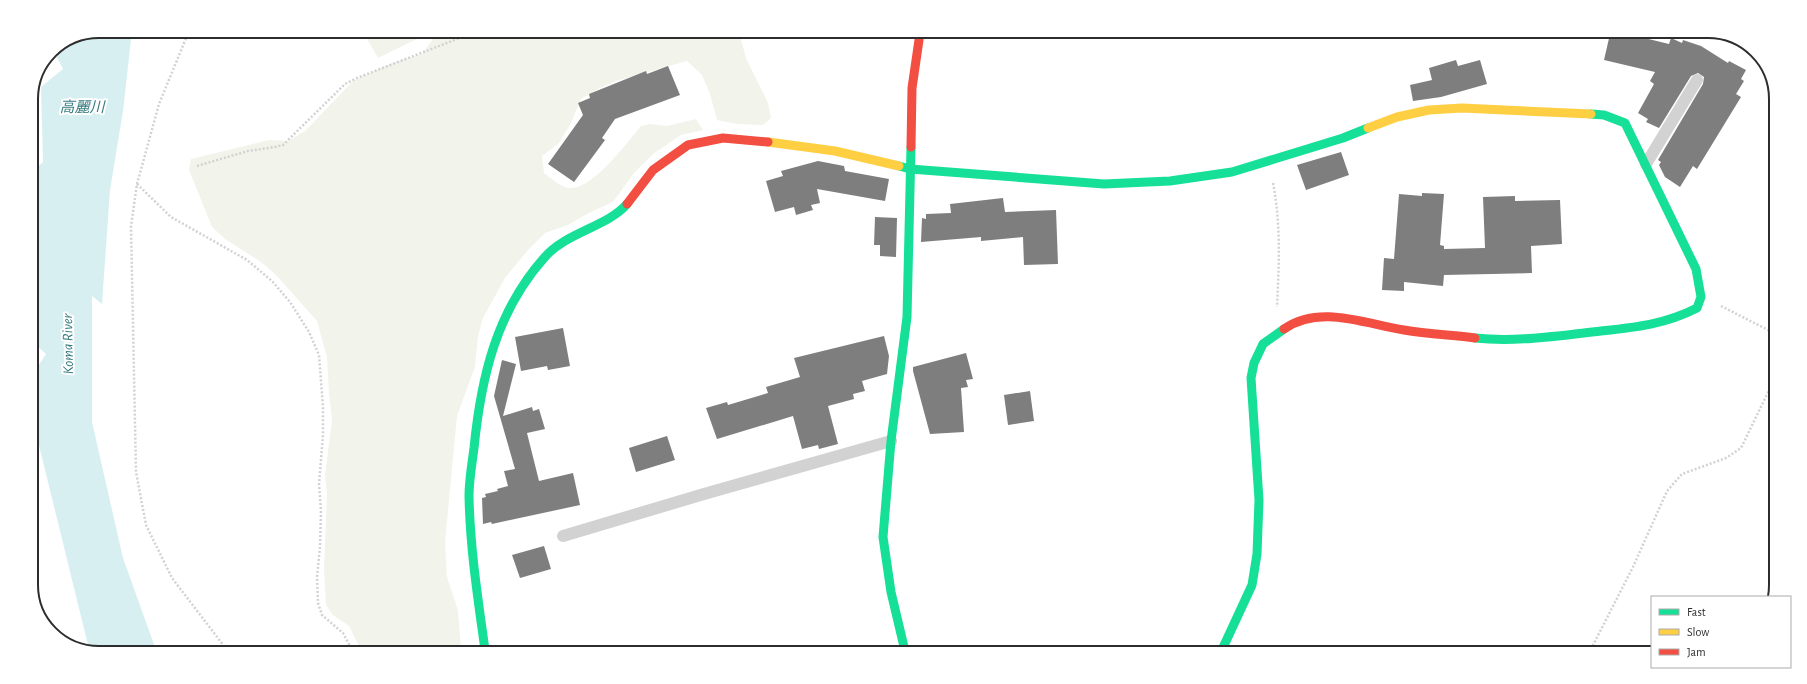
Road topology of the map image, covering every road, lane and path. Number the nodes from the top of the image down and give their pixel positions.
1 (186, 38) edge
2 (459, 38) edge
3 (919, 38) edge
4 (1697, 80) dead end
5 (1269, 161) junction
6 (1646, 164) junction
7 (197, 166) dead end
8 (910, 169) junction
9 (137, 184) junction
10 (1701, 297) junction
11 (1769, 331) edge
12 (1276, 334) junction
13 (1769, 390) edge
14 (891, 441) junction
15 (563, 536) dead end
16 (224, 646) edge
17 (350, 646) edge
18 (484, 646) edge
19 (905, 646) edge
20 (1224, 646) edge
21 (1592, 646) edge

1 - 9 path
2 - 7 path
3 - 8 street
4 - 6 lane
5 - 6 street
5 - 8 street
5 - 12 path
6 - 10 street
8 - 14 street
8 - 18 street
9 - 16 path
9 - 17 path
10 - 11 path
10 - 12 street
12 - 20 street
13 - 21 path
14 - 15 lane
14 - 19 street

